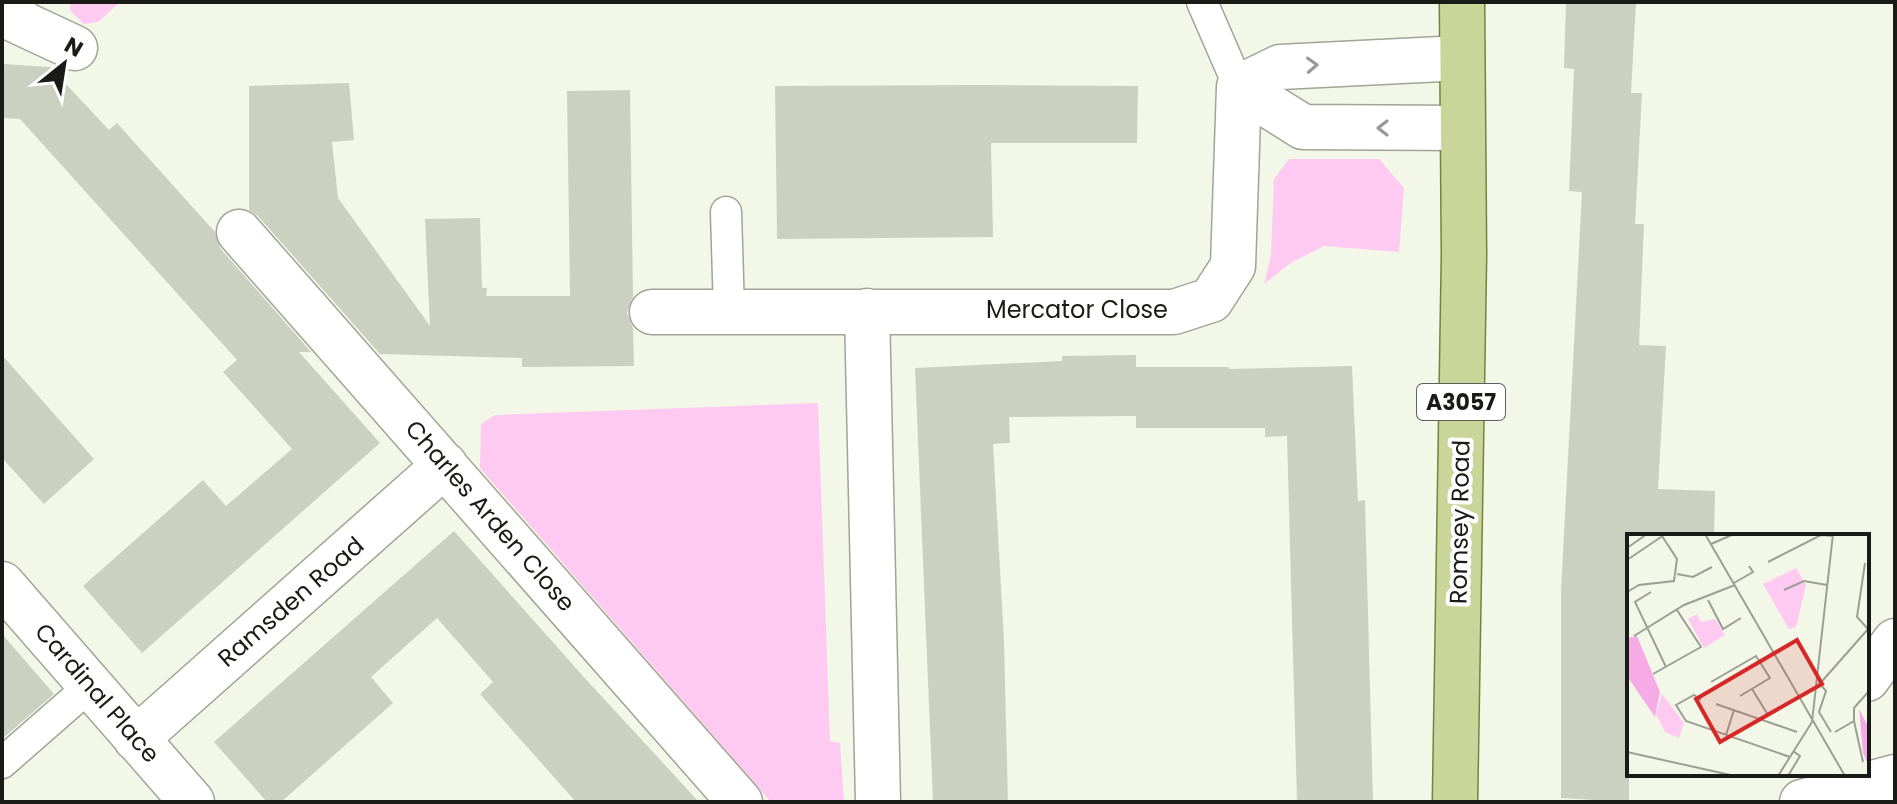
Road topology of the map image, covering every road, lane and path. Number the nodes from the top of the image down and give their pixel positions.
1 (13, 2) edge
2 (1202, 2) edge
3 (1462, 2) edge
4 (75, 48) dead end
5 (1462, 58) junction
6 (1239, 87) junction
7 (1461, 128) junction
8 (726, 212) dead end
9 (239, 232) dead end
10 (729, 311) junction
11 (867, 311) junction
12 (652, 312) dead end
13 (445, 465) junction
14 (2, 584) edge
15 (1895, 641) edge
16 (1869, 676) edge
17 (90, 686) junction
18 (136, 739) junction
19 (2, 763) edge
20 (1796, 776) edge
21 (1878, 788) edge
22 (192, 802) edge
23 (740, 802) edge
24 (878, 802) edge
25 (1455, 802) edge
26 (1777, 802) edge
27 (1802, 802) edge

1 - 4 street
2 - 6 lane
3 - 5 main road, Romsey Road / A3057
6 -> 5 street
5 - 7 main road, Romsey Road / A3057
7 -> 6 street
6 - 11 street, Mercator Close
7 - 25 main road, Romsey Road / A3057
8 - 10 lane
9 - 13 street, Charles Arden Close
10 - 11 street, Mercator Close
10 - 12 street, Mercator Close
11 - 24 street
13 - 18 street, Ramsden Road
13 - 23 street, Charles Arden Close
14 - 17 street, Cardinal Place
15 - 16 street
17 - 18 street, Cardinal Place
17 - 19 lane
18 - 22 street, Cardinal Place
20 - 26 street
21 - 27 street

